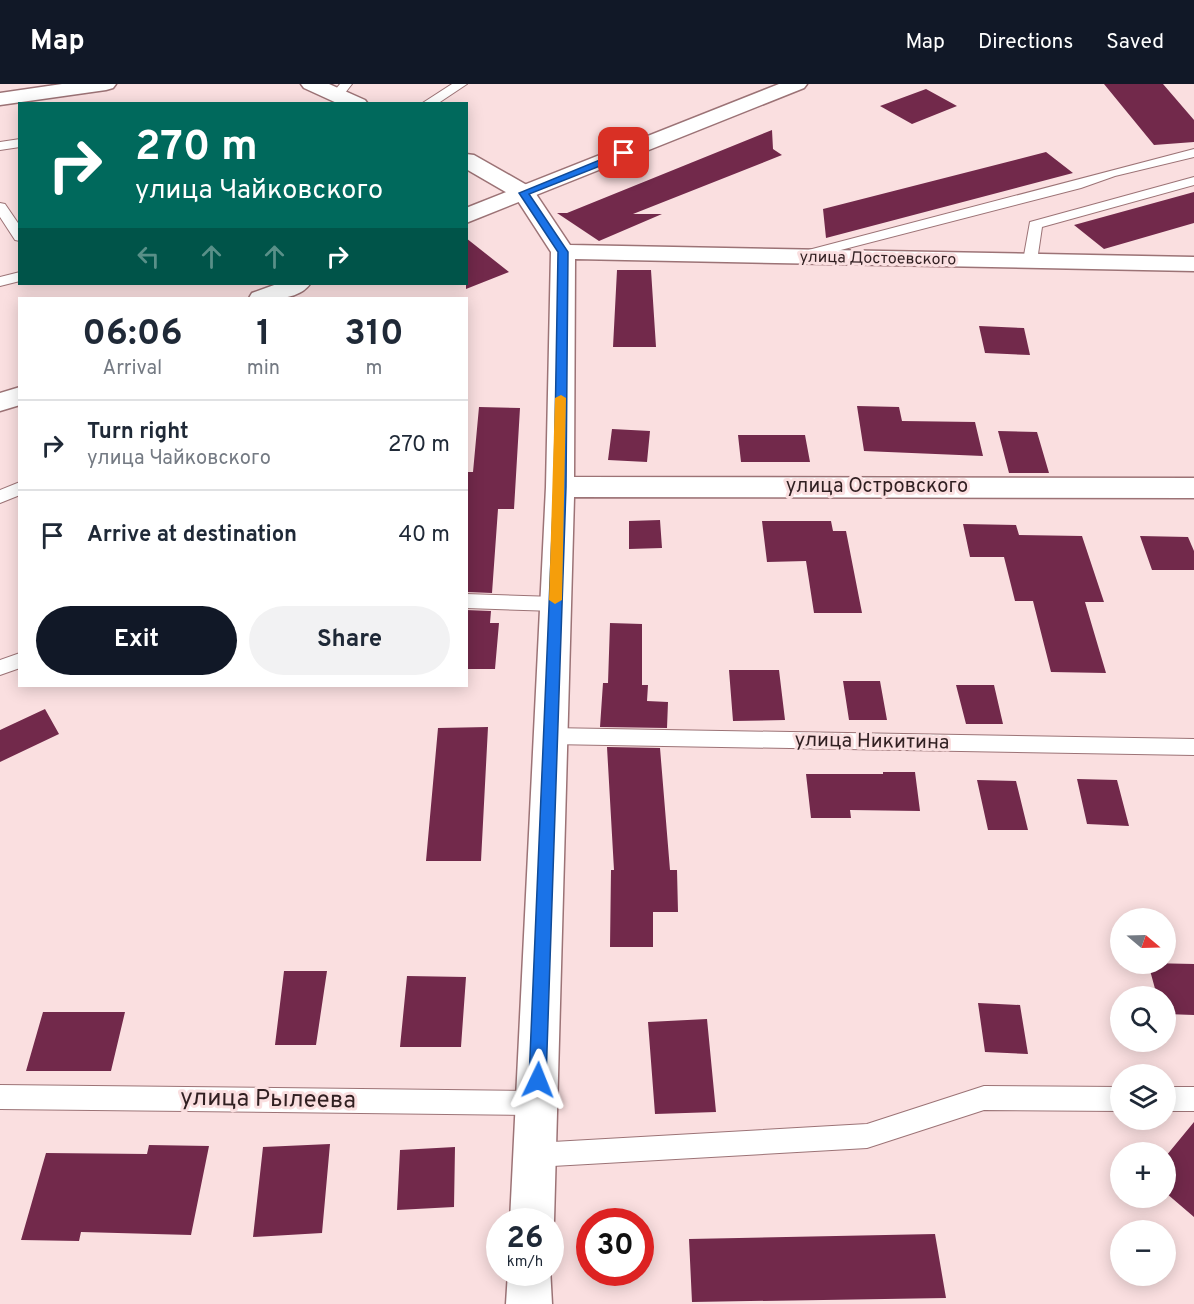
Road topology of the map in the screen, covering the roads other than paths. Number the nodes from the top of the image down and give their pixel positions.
1 (106, 84) edge
2 (311, 84) edge
3 (461, 84) edge
4 (797, 84) edge
5 (341, 89) edge
6 (0, 99) edge
7 (355, 102) edge
8 (430, 102) edge
9 (18, 143) edge
10 (0, 146) edge
11 (1194, 153) edge
12 (468, 161) edge
13 (1194, 181) edge
14 (524, 193) junction
15 (0, 207) edge
16 (468, 215) edge
17 (18, 234) edge
18 (563, 252) junction
19 (799, 257) junction
20 (1030, 261) junction
21 (1194, 264) edge
22 (18, 277) edge
23 (0, 282) edge
24 (295, 285) edge
25 (264, 297) edge
26 (18, 396) edge
27 (0, 403) edge
28 (560, 487) junction
29 (1194, 488) edge
30 (18, 489) edge
31 (0, 496) edge
32 (468, 600) edge
33 (555, 604) junction
34 (18, 661) edge
35 (0, 668) edge
36 (550, 736) junction
37 (1194, 747) edge
38 (0, 1097) edge
39 (1110, 1099) edge
40 (1176, 1099) edge
41 (1194, 1099) edge
42 (537, 1103) junction
43 (535, 1155) junction
44 (533, 1208) edge
45 (530, 1286) edge
46 (529, 1304) edge

1 - 6 street
2 - 5 street
3 - 8 lane
4 - 14 street
5 - 7 street
9 - 10 lane
11 - 19 lane
12 - 14 street
13 - 20 lane
14 - 16 street
14 - 18 street
15 - 17 lane
18 - 19 street, улица Достоевского
18 - 28 street
19 - 20 street, улица Достоевского
20 - 21 street, улица Достоевского
22 - 23 lane
24 - 25 street
26 - 27 street
28 - 29 street, улица Островского
28 - 33 street
30 - 31 lane
32 - 33 lane
33 - 36 street
34 - 35 lane
36 - 37 lane, улица Никитина
36 - 42 street
38 - 42 lane, улица Рылеева
39 - 43 lane
40 - 41 lane
42 - 43 street
43 - 44 street
45 - 46 street

